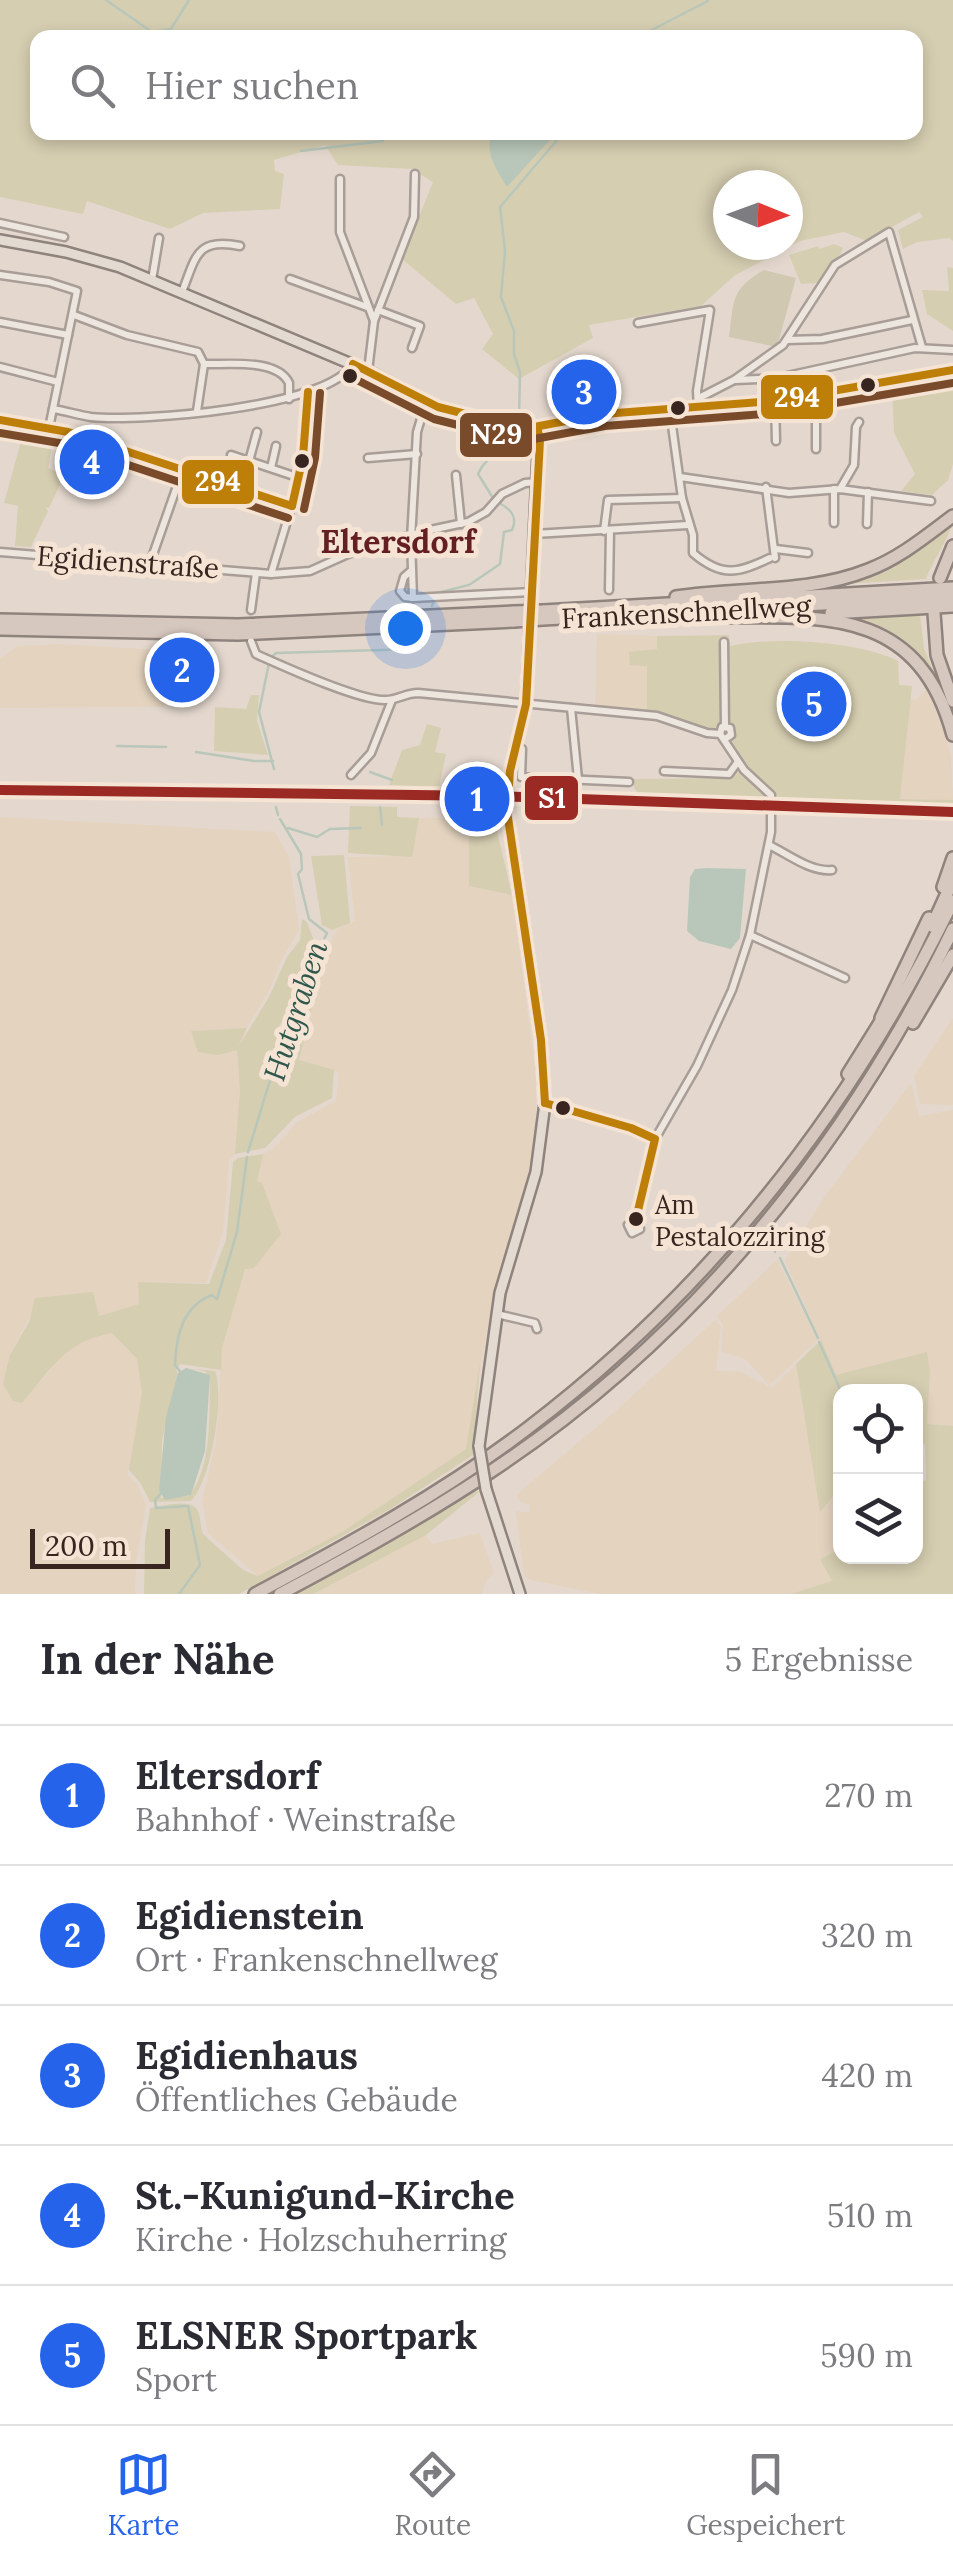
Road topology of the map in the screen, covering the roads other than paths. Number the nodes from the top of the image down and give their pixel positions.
1 (415, 174) dead end
2 (340, 179) dead end
3 (0, 223) edge
4 (64, 237) dead end
5 (159, 238) dead end
6 (0, 240) edge
7 (240, 246) dead end
8 (0, 274) edge
9 (290, 278) dead end
10 (152, 280) junction
11 (182, 292) junction
12 (367, 307) junction
13 (378, 310) junction
14 (74, 315) junction
15 (912, 320) junction
16 (374, 321) junction
17 (0, 322) edge
18 (638, 323) dead end
19 (68, 335) junction
20 (787, 340) junction
21 (922, 347) junction
22 (412, 348) dead end
23 (953, 350) edge
24 (204, 364) junction
25 (353, 364) junction
26 (0, 368) edge
27 (953, 370) edge
28 (368, 371) junction
29 (734, 380) junction
30 (58, 382) junction
31 (308, 392) junction
32 (816, 395) junction
33 (698, 398) junction
34 (288, 399) junction
35 (775, 401) junction
36 (426, 402) junction
37 (53, 409) junction
38 (698, 409) junction
39 (196, 410) junction
40 (670, 411) junction
41 (0, 420) edge
42 (859, 422) dead end
43 (549, 424) junction
44 (535, 427) junction
45 (49, 428) junction
46 (257, 432) dead end
47 (776, 441) dead end
48 (539, 443) junction
49 (276, 446) dead end
50 (816, 449) dead end
51 (417, 454) junction
52 (231, 455) dead end
53 (368, 458) dead end
54 (249, 461) junction
55 (271, 468) junction
56 (184, 469) junction
57 (456, 474) dead end
58 (680, 477) junction
59 (300, 478) junction
60 (536, 482) junction
61 (766, 487) junction
62 (837, 489) junction
63 (868, 492) junction
64 (682, 498) junction
65 (931, 501) dead end
66 (292, 506) junction
67 (953, 516) edge
68 (834, 523) dead end
69 (461, 524) junction
70 (868, 524) dead end
71 (688, 525) junction
72 (607, 530) junction
73 (412, 534) junction
74 (533, 534) junction
75 (953, 546) edge
76 (0, 552) edge
77 (808, 554) dead end
78 (774, 555) junction
79 (150, 563) junction
80 (256, 572) junction
81 (271, 574) junction
82 (940, 578) dead end
83 (953, 586) edge
84 (609, 590) dead end
85 (531, 592) junction
86 (953, 597) edge
87 (953, 606) edge
88 (589, 608) junction
89 (251, 610) dead end
90 (934, 613) dead end
91 (638, 614) junction
92 (543, 615) junction
93 (777, 616) junction
94 (514, 617) junction
95 (0, 620) edge
96 (0, 629) edge
97 (252, 641) dead end
98 (724, 642) dead end
99 (392, 700) junction
100 (953, 701) edge
101 (526, 704) junction
102 (571, 708) junction
103 (723, 733) junction
104 (953, 734) edge
105 (522, 749) dead end
106 (738, 762) junction
107 (664, 770) dead end
108 (351, 775) dead end
109 (578, 778) junction
110 (628, 782) dead end
111 (769, 845) junction
112 (953, 858) edge
113 (832, 870) dead end
114 (953, 880) edge
115 (953, 901) edge
116 (953, 928) edge
117 (750, 935) junction
118 (953, 955) edge
119 (844, 978) dead end
120 (875, 1031) junction
121 (866, 1087) junction
122 (545, 1104) junction
123 (654, 1139) junction
124 (774, 1189) junction
125 (636, 1219) dead end
126 (496, 1314) junction
127 (537, 1329) dead end
128 (255, 1594) edge
129 (280, 1594) edge
130 (520, 1594) edge

1 - 13 street
2 - 12 street
3 - 4 street
5 - 10 street
6 - 10 main road
7 - 11 street
8 - 14 street
9 - 12 street
10 - 11 main road
11 - 25 main road
12 - 16 street
13 - 16 street
13 - 22 street
14 - 19 street
14 - 24 street
15 - 20 street
15 - 20 street
15 - 21 street
16 - 28 street
17 - 19 street
18 - 33 street
19 - 30 street
20 - 29 street
21 - 23 street
21 - 29 street
24 - 34 street
24 - 39 street
25 - 28 main road
25 - 31 street
26 - 30 street
27 - 32 street
28 - 36 main road
29 - 33 street
30 - 37 street
31 - 34 street
31 - 59 street
32 - 35 street
32 - 50 street
33 - 38 street
34 - 39 street
35 - 38 street
35 - 47 street
36 - 44 main road
36 - 51 street
37 - 39 street
37 - 45 street
38 - 40 street
40 - 43 street
40 - 58 street
41 - 45 street
42 - 62 street
43 - 44 street
43 - 48 street
44 - 48 main road
45 - 56 street
46 - 54 street
48 - 60 main road
49 - 55 street
51 - 53 street
51 - 73 street
52 - 54 street
54 - 55 street
55 - 59 street
56 - 66 street
56 - 79 street
57 - 69 street
58 - 61 street
58 - 64 street
59 - 66 street
60 - 69 street, Egidienstraße
60 - 74 main road
61 - 62 street
61 - 78 street
62 - 63 street
62 - 68 street
63 - 65 street
63 - 70 street
64 - 71 street
64 - 72 street
66 - 81 street
67 - 88 highway
69 - 73 street, Egidienstraße
71 - 72 street
71 - 78 street
72 - 74 street
72 - 84 street
73 - 81 street, Egidienstraße
73 - 85 street
74 - 85 main road
75 - 82 highway
76 - 79 street, Egidienstraße
77 - 78 street
79 - 80 street, Egidienstraße
80 - 81 street, Egidienstraße
80 - 89 street, Egidienstraße
83 - 88 highway, Frankenschnellweg
85 - 101 main road
86 - 91 highway, Frankenschnellweg
87 - 93 highway
88 - 92 highway, Frankenschnellweg
90 - 100 highway
91 - 92 highway, Frankenschnellweg
91 - 93 highway
92 - 94 highway, Frankenschnellweg, bridge
93 - 104 highway
94 - 95 highway, Frankenschnellweg
94 - 96 highway, Frankenschnellweg
97 - 99 street
98 - 103 street
99 - 101 street
99 - 108 street
101 - 102 street
101 - 122 main road
102 - 103 street
102 - 109 street
103 - 106 street
105 - 109 street
106 - 107 street
106 - 111 street
109 - 110 street
111 - 113 street
111 - 117 street
112 - 120 highway
114 - 120 highway
115 - 124 highway
116 - 121 highway
117 - 119 street
117 - 123 street
118 - 121 highway
120 - 124 highway
121 - 129 highway
122 - 123 street
122 - 126 main road
123 - 125 street
124 - 128 highway
126 - 127 street
126 - 130 main road, bridge

